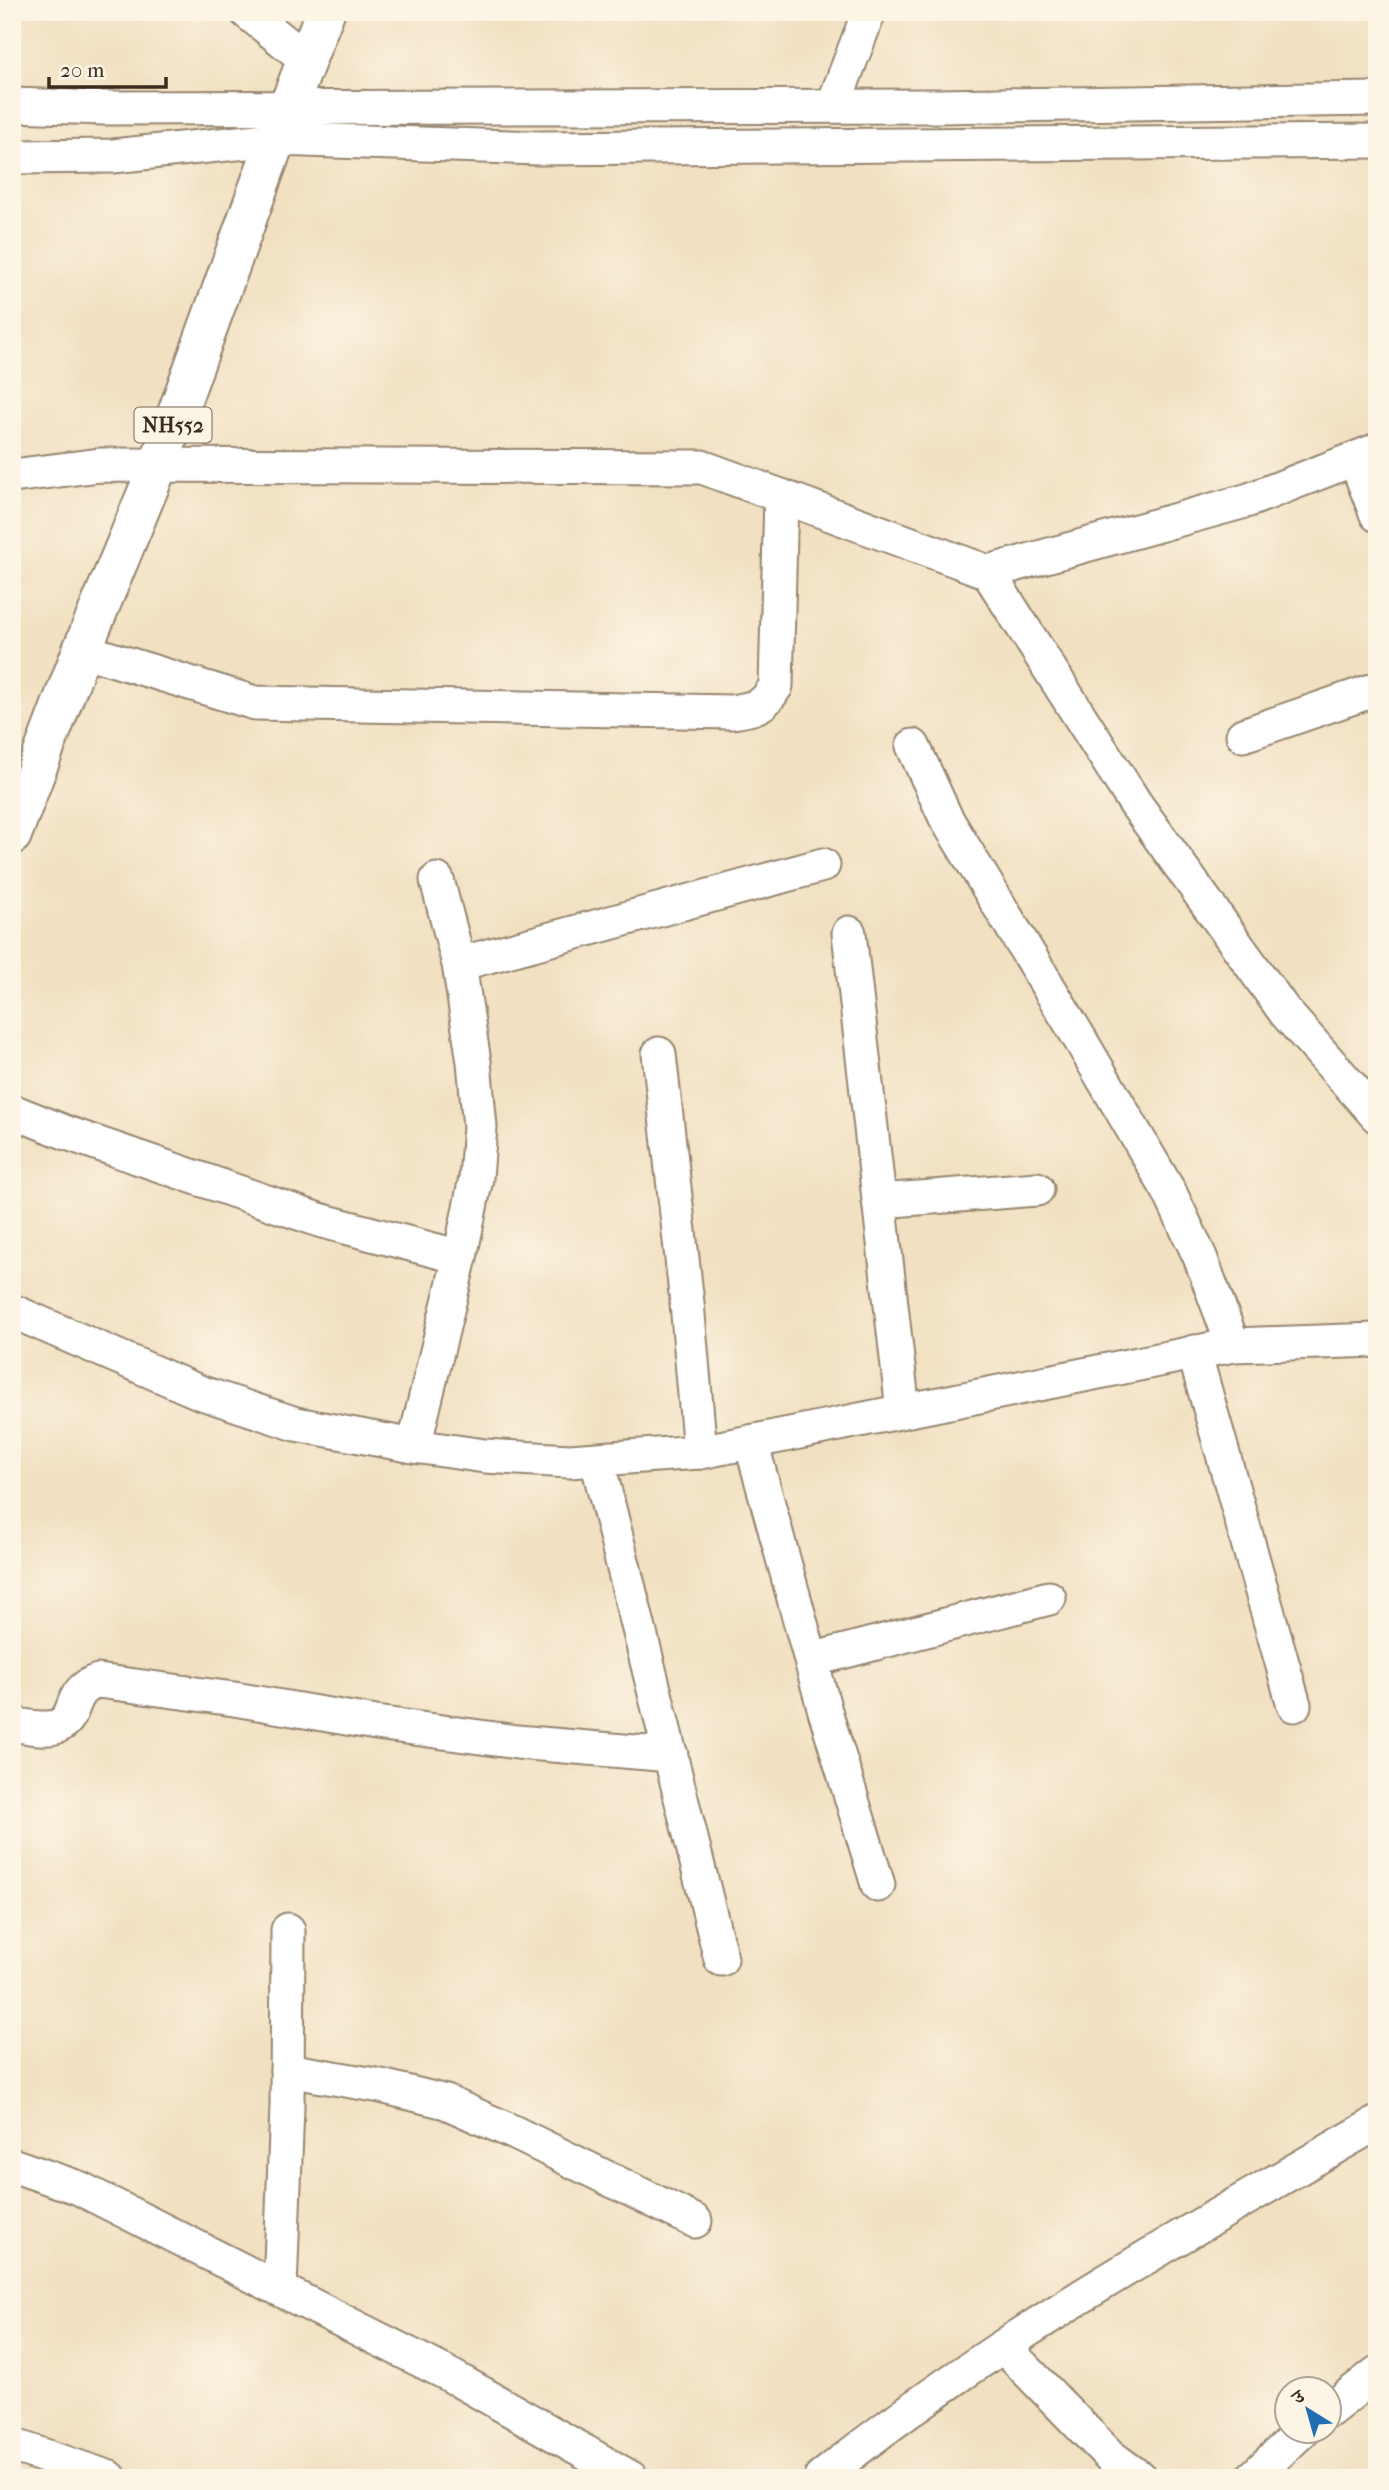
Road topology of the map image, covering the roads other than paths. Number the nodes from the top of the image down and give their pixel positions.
1 (247, 12) edge
2 (325, 12) edge
3 (869, 12) edge
4 (307, 60) junction
5 (1377, 99) edge
6 (12, 105) edge
7 (833, 106) junction
8 (282, 123) junction
9 (1377, 141) edge
10 (12, 157) edge
11 (1366, 455) edge
12 (158, 466) junction
13 (12, 476) edge
14 (781, 496) junction
15 (1377, 515) edge
16 (988, 572) junction
17 (82, 650) junction
18 (1377, 689) edge
19 (1243, 735) dead end
20 (913, 746) dead end
21 (12, 835) edge
22 (823, 865) dead end
23 (437, 880) dead end
24 (849, 933) dead end
25 (460, 964) junction
26 (659, 1054) dead end
27 (12, 1111) edge
28 (1377, 1116) edge
29 (1037, 1189) dead end
30 (879, 1201) junction
31 (460, 1257) junction
32 (12, 1311) edge
33 (1377, 1340) edge
34 (1233, 1345) junction
35 (1194, 1352) junction
36 (903, 1412) junction
37 (751, 1442) junction
38 (414, 1446) junction
39 (700, 1452) junction
40 (597, 1460) junction
41 (1049, 1598) dead end
42 (811, 1660) junction
43 (1294, 1705) dead end
44 (12, 1724) edge
45 (671, 1755) junction
46 (878, 1885) dead end
47 (288, 1930) dead end
48 (721, 1959) dead end
49 (288, 2070) junction
50 (1377, 2123) edge
51 (12, 2165) edge
52 (695, 2221) dead end
53 (280, 2289) junction
54 (1004, 2347) junction
55 (1377, 2373) edge
56 (1344, 2398) edge
57 (1289, 2444) edge
58 (12, 2445) edge
59 (110, 2478) edge
60 (631, 2478) edge
61 (821, 2478) edge
62 (1140, 2478) edge
63 (1252, 2478) edge

1 - 4 street
2 - 4 highway, NH552
3 - 7 street
4 - 8 highway, NH552
5 - 7 street
6 - 8 street
7 - 8 street
8 - 9 street
8 - 10 street
8 - 12 highway, NH552
11 - 15 street
11 - 16 street
12 - 13 street
12 - 14 street
12 - 17 highway, NH552
14 - 16 street
14 - 17 street
16 - 28 street
17 - 21 highway, NH552
18 - 19 street
20 - 34 street
22 - 25 street
23 - 25 street
24 - 30 street
25 - 31 street
26 - 39 street
27 - 31 street
29 - 30 street
30 - 36 street
31 - 38 street
32 - 38 street
33 - 34 street
34 - 35 street
35 - 36 street
35 - 43 street
36 - 37 street
37 - 39 street
37 - 42 street
38 - 40 street
39 - 40 street
40 - 45 street
41 - 42 street
42 - 46 street
44 - 45 street
45 - 48 street
47 - 49 street
49 - 52 street
49 - 53 street
50 - 54 street
51 - 53 street
53 - 60 street
54 - 61 street
54 - 62 street
55 - 56 street
57 - 63 street
58 - 59 street

